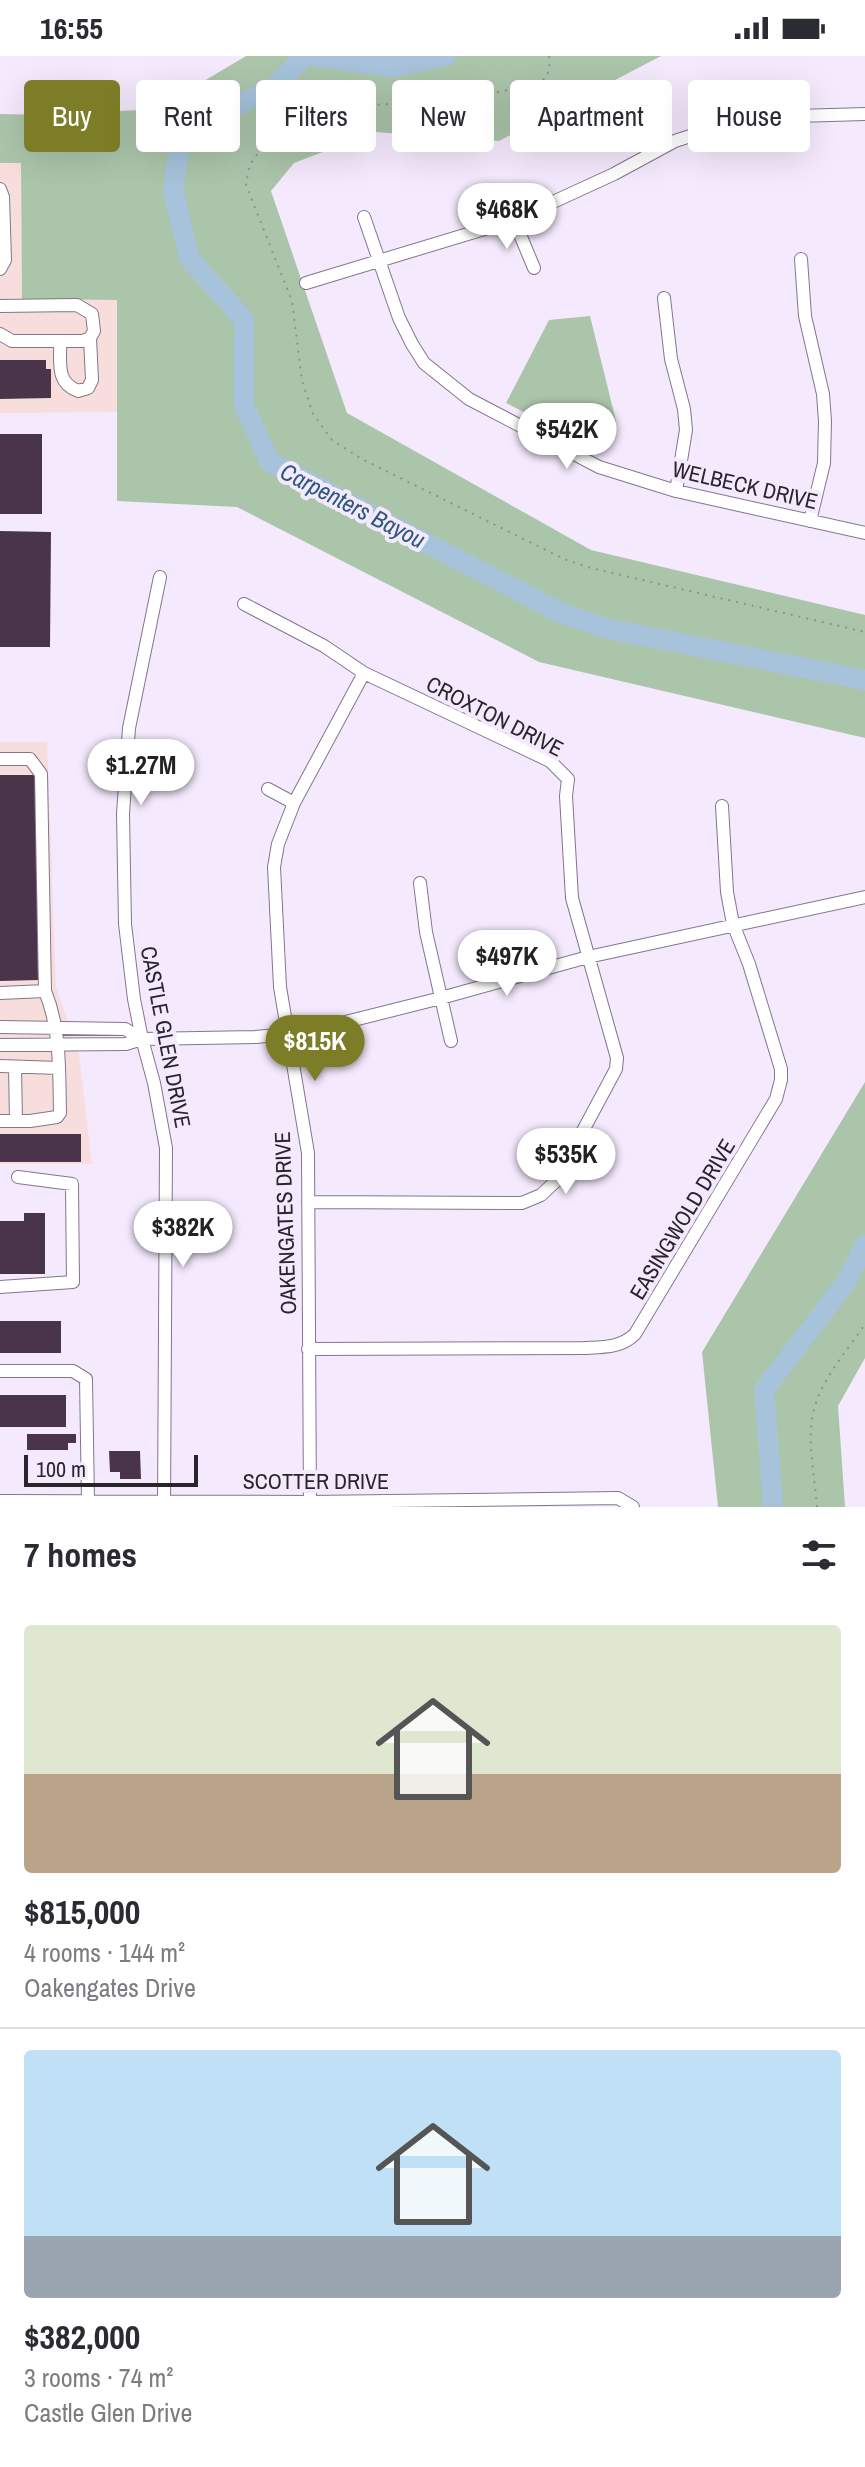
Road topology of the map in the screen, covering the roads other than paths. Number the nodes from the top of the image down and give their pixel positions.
1 (865, 114) edge
2 (0, 189) edge
3 (364, 217) dead end
4 (514, 220) junction
5 (801, 259) dead end
6 (378, 260) junction
7 (534, 268) dead end
8 (0, 269) edge
9 (306, 283) dead end
10 (664, 298) dead end
11 (0, 306) edge
12 (0, 334) edge
13 (90, 338) junction
14 (60, 341) junction
15 (676, 491) junction
16 (810, 521) junction
17 (865, 533) edge
18 (160, 577) dead end
19 (244, 604) dead end
20 (364, 673) junction
21 (0, 759) edge
22 (268, 789) dead end
23 (294, 803) junction
24 (722, 806) dead end
25 (420, 883) dead end
26 (865, 897) edge
27 (733, 924) junction
28 (588, 957) junction
29 (45, 991) junction
30 (0, 993) edge
31 (441, 998) junction
32 (0, 1027) edge
33 (56, 1027) junction
34 (289, 1034) junction
35 (142, 1039) junction
36 (451, 1041) dead end
37 (0, 1045) edge
38 (58, 1045) junction
39 (0, 1066) edge
40 (15, 1067) junction
41 (59, 1068) junction
42 (0, 1121) edge
43 (16, 1121) junction
44 (18, 1177) dead end
45 (308, 1202) junction
46 (0, 1287) edge
47 (308, 1349) junction
48 (0, 1371) edge
49 (0, 1501) edge
50 (79, 1503) edge
51 (310, 1504) edge
52 (164, 1505) edge
53 (632, 1506) edge

1 - 4 street
2 - 8 street
3 - 6 street, WELBECK DRIVE
4 - 6 street
4 - 7 street
5 - 16 street
6 - 9 street
6 - 15 street, WELBECK DRIVE
10 - 15 street
11 - 13 street
12 - 14 street
13 - 14 street
13 - 14 street
15 - 16 street, WELBECK DRIVE
16 - 17 street, WELBECK DRIVE
18 - 35 street, CASTLE GLEN DRIVE
19 - 20 street, CROXTON DRIVE
20 - 23 street, OAKENGATES DRIVE
20 - 28 street, CROXTON DRIVE
21 - 29 street
22 - 23 street
23 - 34 street, OAKENGATES DRIVE
24 - 27 street, EASINGWOLD DRIVE
25 - 31 street
26 - 27 street
27 - 28 street
27 - 47 street, EASINGWOLD DRIVE
28 - 31 street
28 - 45 street, CROXTON DRIVE
29 - 30 street
29 - 33 street
31 - 34 street
31 - 36 street
32 - 33 street
33 - 35 street
33 - 38 street
34 - 35 street
34 - 45 street, OAKENGATES DRIVE
35 - 38 street
35 - 52 street, CASTLE GLEN DRIVE
37 - 38 street
38 - 41 street
39 - 40 street
40 - 41 street
40 - 43 street
41 - 43 street
42 - 43 street
44 - 46 street
45 - 47 street, OAKENGATES DRIVE
47 - 51 street, OAKENGATES DRIVE
48 - 50 street
49 - 50 street, SCOTTER DRIVE
50 - 52 street, SCOTTER DRIVE
51 - 52 street, SCOTTER DRIVE
51 - 53 street, SCOTTER DRIVE

